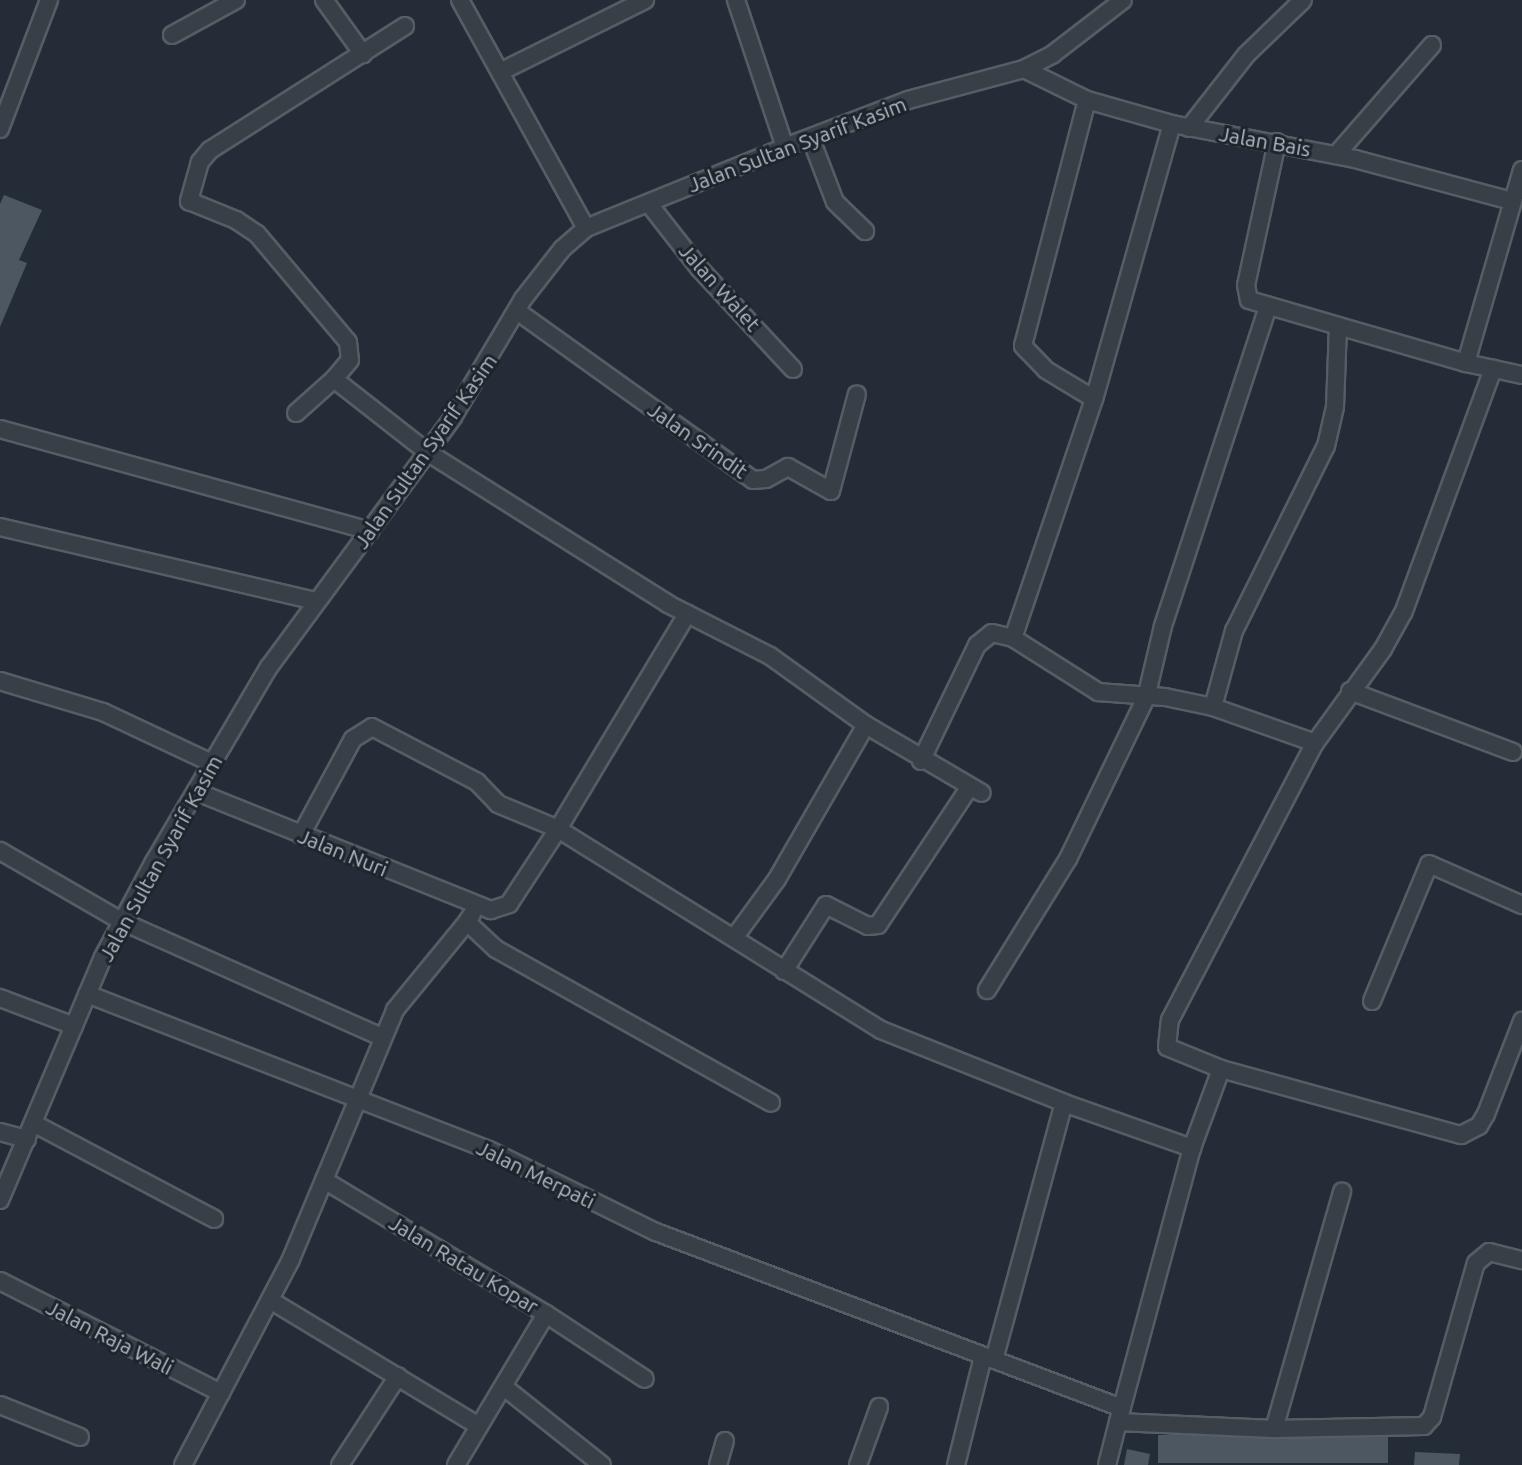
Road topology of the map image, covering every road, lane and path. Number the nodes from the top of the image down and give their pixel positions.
1 (49, 0) edge
2 (236, 0) edge
3 (324, 0) edge
4 (460, 0) edge
5 (645, 0) edge
6 (736, 0) edge
7 (1123, 0) edge
8 (1304, 0) edge
9 (405, 26) dead end
10 (172, 35) dead end
11 (1432, 45) dead end
12 (363, 54) junction
13 (1024, 69) junction
14 (500, 72) junction
15 (1087, 100) junction
16 (1172, 124) junction
17 (1189, 128) junction
18 (0, 129) edge
19 (811, 139) junction
20 (1276, 142) junction
21 (785, 147) junction
22 (1336, 155) junction
23 (1522, 170) edge
24 (1512, 201) junction
25 (649, 204) junction
26 (586, 228) junction
27 (865, 231) dead end
28 (1266, 309) junction
29 (517, 311) junction
30 (1338, 327) junction
31 (1466, 363) junction
32 (793, 369) dead end
33 (1493, 369) junction
34 (1522, 375) edge
35 (334, 379) junction
36 (857, 394) dead end
37 (1094, 399) junction
38 (296, 413) dead end
39 (0, 429) edge
40 (427, 452) junction
41 (0, 528) edge
42 (370, 531) junction
43 (316, 601) junction
44 (687, 614) junction
45 (1013, 638) junction
46 (0, 681) edge
47 (1350, 691) junction
48 (1146, 698) junction
49 (1213, 707) junction
50 (866, 725) junction
51 (1315, 743) junction
52 (1513, 752) dead end
53 (921, 761) junction
54 (212, 763) junction
55 (197, 792) junction
56 (558, 829) junction
57 (302, 835) junction
58 (0, 851) edge
59 (1522, 905) edge
60 (484, 908) junction
61 (121, 921) junction
62 (467, 922) junction
63 (734, 938) junction
64 (784, 970) junction
65 (987, 990) dead end
66 (87, 994) junction
67 (0, 998) edge
68 (1372, 1001) dead end
69 (1522, 1021) edge
70 (74, 1026) junction
71 (382, 1037) junction
72 (1221, 1069) junction
73 (355, 1097) junction
74 (771, 1103) dead end
75 (1064, 1103) junction
76 (30, 1131) junction
77 (0, 1132) edge
78 (1192, 1148) junction
79 (324, 1180) junction
80 (1342, 1192) dead end
81 (0, 1200) edge
82 (214, 1219) dead end
83 (1522, 1260) edge
84 (0, 1281) edge
85 (270, 1300) junction
86 (546, 1314) junction
87 (989, 1358) junction
88 (398, 1376) junction
89 (645, 1379) dead end
90 (504, 1387) junction
91 (221, 1393) junction
92 (0, 1405) edge
93 (879, 1407) dead end
94 (1120, 1415) junction
95 (479, 1426) junction
96 (1274, 1429) junction
97 (80, 1437) dead end
98 (725, 1441) dead end
99 (183, 1465) edge
100 (340, 1465) edge
101 (456, 1465) edge
102 (602, 1465) edge
103 (718, 1465) edge
104 (858, 1465) edge
105 (956, 1465) edge
106 (1107, 1465) edge

1 - 18 street
2 - 10 street
3 - 12 street
4 - 14 street
5 - 14 street
6 - 21 street
7 - 13 street, Jalan Sultan Syarif Kasim
8 - 17 street
9 - 12 street
11 - 22 street
12 - 35 street
13 - 15 street, Jalan Bais
13 - 19 street, Jalan Sultan Syarif Kasim
14 - 26 street
15 - 16 street, Jalan Bais
15 - 37 street
16 - 17 street, Jalan Bais
16 - 37 street
17 - 20 street, Jalan Bais
19 - 21 street, Jalan Sultan Syarif Kasim
19 - 27 street
20 - 22 street, Jalan Bais
20 - 28 street
21 - 25 street, Jalan Sultan Syarif Kasim
22 - 24 street, Jalan Bais
23 - 24 street
24 - 31 street
25 - 26 street, Jalan Sultan Syarif Kasim
25 - 32 street, Jalan Walet
26 - 29 street, Jalan Sultan Syarif Kasim
28 - 30 street
28 - 48 street
29 - 36 street, Jalan Srindit
29 - 40 street, Jalan Sultan Syarif Kasim
30 - 31 street
30 - 49 street
31 - 33 street
33 - 34 street
33 - 47 street
35 - 38 street
35 - 40 street
37 - 45 street
39 - 42 street
40 - 42 street, Jalan Sultan Syarif Kasim
40 - 44 street
41 - 43 street
42 - 43 street, Jalan Sultan Syarif Kasim
43 - 54 street, Jalan Sultan Syarif Kasim
44 - 50 street
44 - 56 street
45 - 48 street
45 - 53 street
46 - 54 street
47 - 51 street
47 - 52 street
48 - 49 street
48 - 65 street
49 - 51 street
50 - 53 street
50 - 63 street
51 - 72 street
53 - 64 street
54 - 55 street, Jalan Sultan Syarif Kasim
55 - 57 street, Jalan Nuri
55 - 61 street, Jalan Sultan Syarif Kasim
56 - 57 street
56 - 60 street
56 - 63 street
57 - 60 street, Jalan Nuri
58 - 61 street
59 - 68 street
60 - 62 street
61 - 66 street, Jalan Sultan Syarif Kasim
61 - 71 street
62 - 71 street
62 - 74 street
63 - 64 street
64 - 75 street
66 - 70 street, Jalan Sultan Syarif Kasim
66 - 73 street, Jalan Merpati
67 - 70 street
69 - 72 street
70 - 76 street, Jalan Sultan Syarif Kasim
71 - 73 street
72 - 78 street
73 - 79 street
73 - 87 street, Jalan Merpati
75 - 78 street
75 - 87 street
76 - 77 street
76 - 81 street, Jalan Sultan Syarif Kasim
76 - 82 street
78 - 94 street
79 - 85 street
79 - 86 street, Jalan Ratau Kopar
80 - 96 street
83 - 96 street, Jalan Merpati
84 - 91 street, Jalan Raja Wali
85 - 88 street
85 - 91 street
86 - 89 street
86 - 90 street, Jalan Ratau Kopar
87 - 94 street, Jalan Merpati
87 - 105 street
88 - 95 street
88 - 100 street
90 - 95 street, Jalan Ratau Kopar
90 - 102 street
91 - 99 street
92 - 97 street
93 - 104 street
94 - 96 street, Jalan Merpati
94 - 106 street
95 - 101 street, Jalan Ratau Kopar
98 - 103 street

